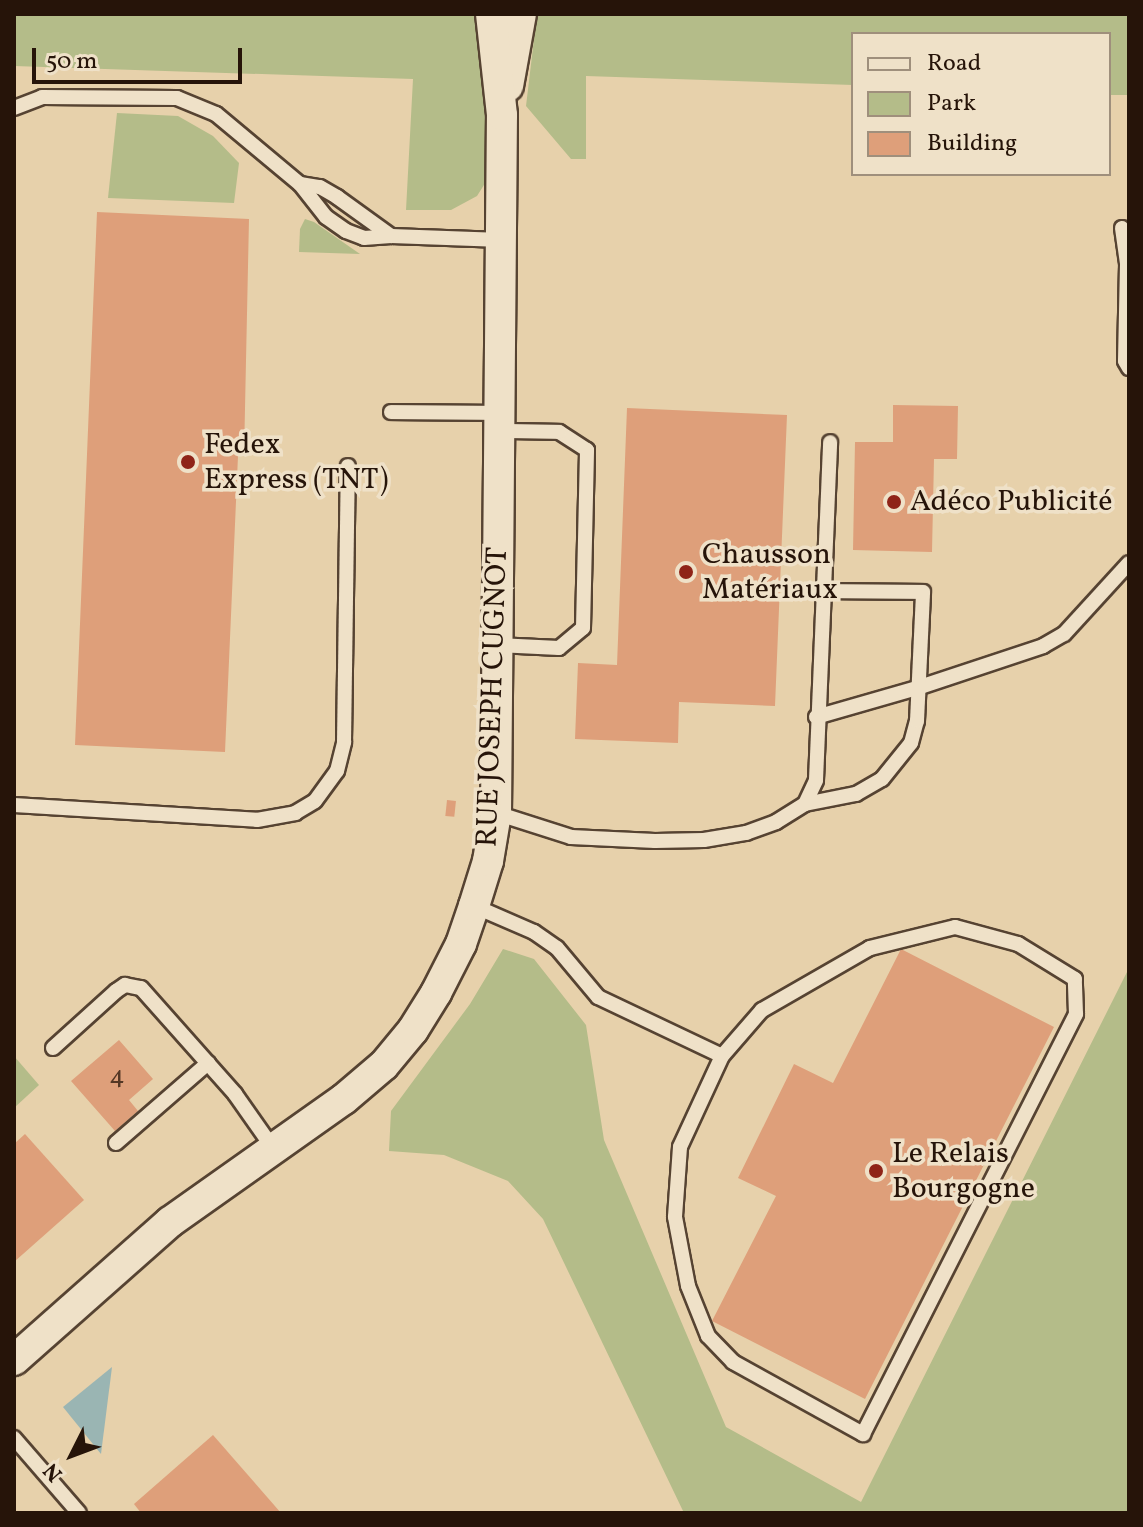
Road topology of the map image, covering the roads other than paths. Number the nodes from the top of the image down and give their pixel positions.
1 (491, 14) edge
2 (521, 14) edge
3 (14, 108) edge
4 (502, 115) junction
5 (300, 184) junction
6 (1122, 228) dead end
7 (391, 236) junction
8 (502, 240) junction
9 (1129, 368) edge
10 (391, 412) dead end
11 (500, 422) junction
12 (830, 442) dead end
13 (348, 466) dead end
14 (1129, 563) edge
15 (823, 591) junction
16 (497, 645) junction
17 (917, 688) junction
18 (816, 717) junction
19 (805, 804) junction
20 (14, 805) edge
21 (496, 813) junction
22 (474, 906) junction
23 (53, 1048) dead end
24 (722, 1056) junction
25 (208, 1063) junction
26 (116, 1143) dead end
27 (273, 1148) junction
28 (14, 1360) edge
29 (14, 1438) edge
30 (79, 1513) edge

1 - 4 street, RUE JOSEPH CUGNOT
2 - 4 street, RUE JOSEPH CUGNOT
3 - 5 lane
4 - 8 street, RUE JOSEPH CUGNOT
5 - 7 lane
5 - 7 lane
6 - 9 lane
7 - 8 lane
8 - 11 street, RUE JOSEPH CUGNOT
10 - 11 lane
11 - 16 street, RUE JOSEPH CUGNOT
11 - 16 lane
12 - 15 lane
13 - 20 lane
14 - 17 lane
15 - 17 lane
15 - 18 lane
16 - 21 street, RUE JOSEPH CUGNOT
17 - 18 lane
17 - 19 lane
18 - 19 lane
19 - 21 lane
21 - 22 street, RUE JOSEPH CUGNOT
22 - 24 lane
22 - 27 street, RUE JOSEPH CUGNOT
23 - 25 lane
24 - 24 lane
25 - 26 lane
25 - 27 lane
27 - 28 street, RUE JOSEPH CUGNOT
29 - 30 lane

